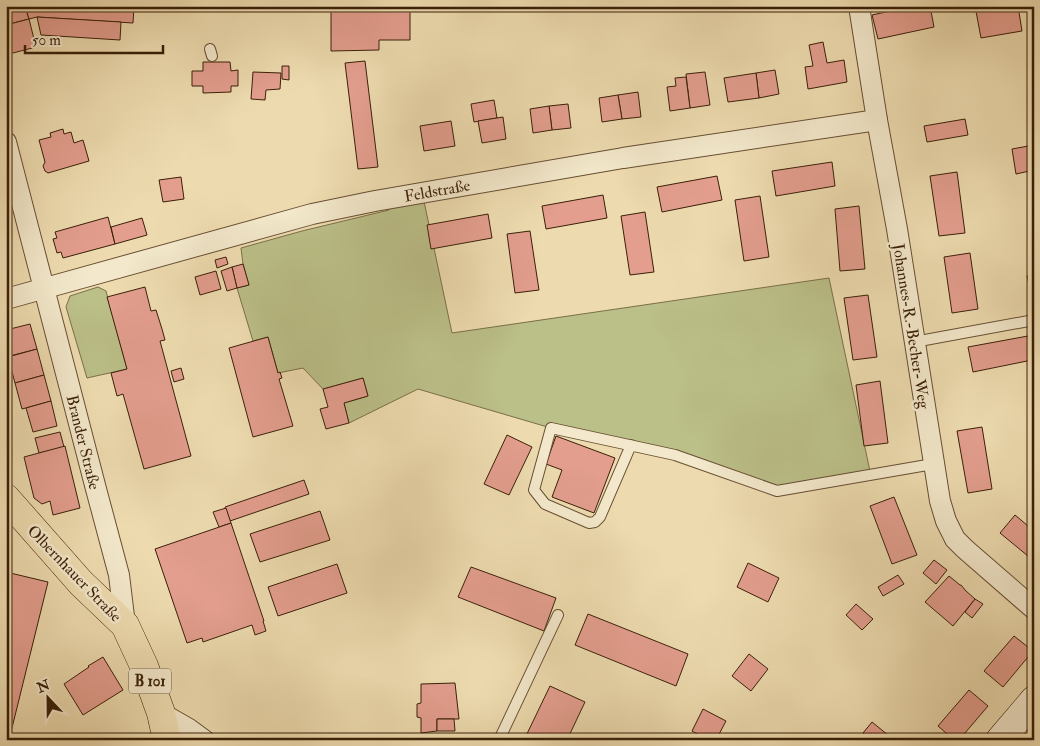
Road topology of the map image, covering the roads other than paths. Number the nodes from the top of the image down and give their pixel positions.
1 (859, 6) edge
2 (877, 120) junction
3 (6, 142) edge
4 (45, 290) junction
5 (6, 300) edge
6 (1034, 320) edge
7 (914, 342) junction
8 (631, 445) junction
9 (934, 464) junction
10 (6, 498) edge
11 (1034, 609) edge
12 (558, 615) dead end
13 (125, 625) junction
14 (1034, 700) edge
15 (161, 713) junction
16 (167, 740) edge
17 (204, 740) edge
18 (499, 740) edge
19 (1000, 740) edge

1 - 2 street, Johannes-R.-Becher-Weg
2 - 4 street, Feldstraße
2 - 7 street, Johannes-R.-Becher-Weg
3 - 4 street, Brander Straße
4 - 5 street, Feldstraße
4 - 13 street, Brander Straße
6 - 7 lane
7 - 9 street, Johannes-R.-Becher-Weg
8 - 8 lane
8 - 9 lane
9 - 11 street, Johannes-R.-Becher-Weg
10 - 13 main road, Olbernhauer Straße / B 101
12 - 18 lane
13 - 15 main road, Brander Straße / B 101
14 - 19 street
15 - 16 main road, Brander Straße / B 101
15 - 17 street

